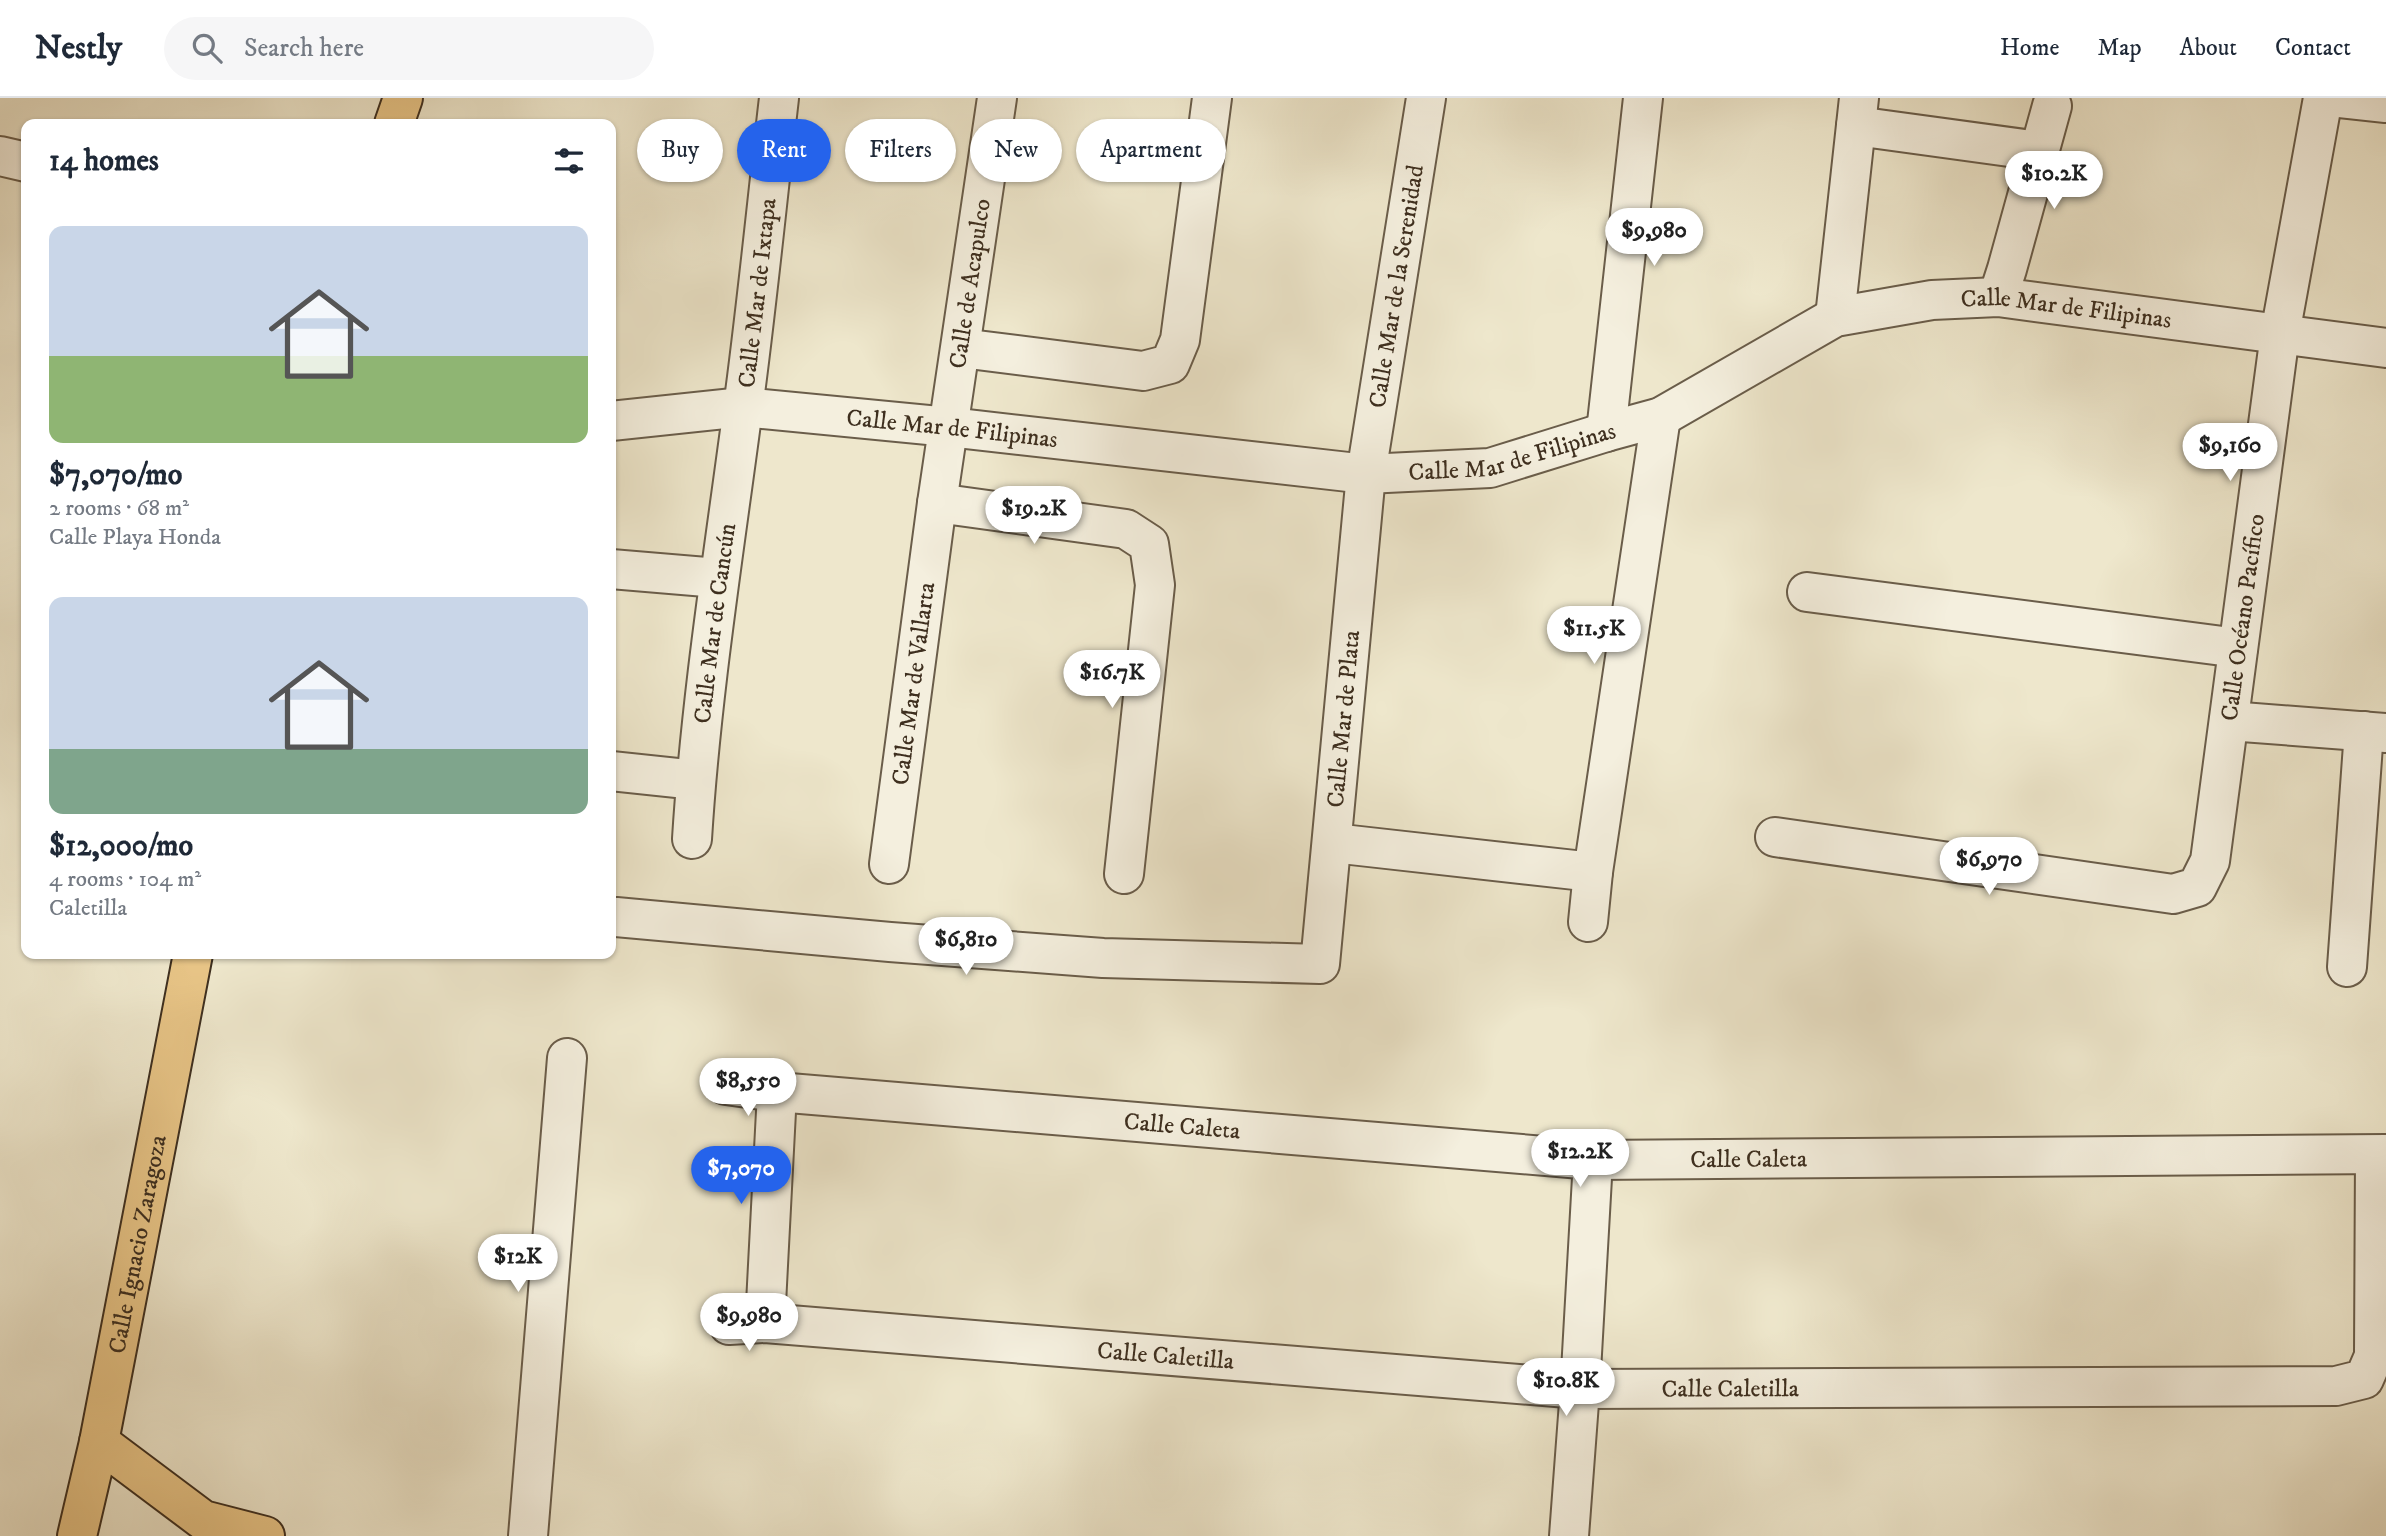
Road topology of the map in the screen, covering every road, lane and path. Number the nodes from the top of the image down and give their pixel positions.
1 (384, 98) edge
2 (403, 98) edge
3 (779, 98) edge
4 (997, 98) edge
5 (1212, 98) edge
6 (1426, 98) edge
7 (1643, 98) edge
8 (2323, 98) edge
9 (2340, 98) edge
10 (2386, 103) edge
11 (2052, 106) dead end
12 (1857, 112) edge
13 (382, 119) edge
14 (396, 119) edge
15 (2039, 151) junction
16 (0, 156) edge
17 (21, 161) edge
18 (1998, 297) junction
19 (1835, 317) junction
20 (2280, 334) junction
21 (961, 348) junction
22 (2386, 348) edge
23 (743, 407) junction
24 (1661, 417) junction
25 (616, 420) edge
26 (949, 427) junction
27 (1606, 432) junction
28 (1366, 474) junction
29 (937, 503) junction
30 (616, 569) edge
31 (719, 578) junction
32 (1807, 592) dead end
33 (2238, 648) junction
34 (2229, 721) junction
35 (2375, 732) edge
36 (616, 772) edge
37 (696, 780) junction
38 (1775, 837) dead end
39 (692, 839) dead end
40 (1333, 843) junction
41 (889, 864) dead end
42 (1594, 872) junction
43 (1124, 874) dead end
44 (616, 918) dead end
45 (1588, 922) dead end
46 (192, 959) edge
47 (2347, 967) dead end
48 (567, 1058) dead end
49 (726, 1085) dead end
50 (777, 1092) junction
51 (2380, 1154) edge
52 (1593, 1160) junction
53 (1580, 1389) junction
54 (99, 1441) junction
55 (77, 1536) edge
56 (265, 1536) edge
57 (528, 1536) edge
58 (1569, 1536) edge

1 - 13 main road
2 - 14 main road
3 - 23 street, Calle Mar de Ixtapa
4 - 21 street, Calle de Acapulco
5 - 21 street
6 - 28 street, Calle Mar de la Serenidad
7 - 27 street
8 - 20 street, Calle Océano Pacífico
9 - 10 street
11 - 15 street
12 - 15 street
12 - 19 street
15 - 18 street
16 - 17 street
18 - 19 street, Calle Mar de Filipinas
18 - 20 street, Calle Mar de Filipinas
19 - 24 street, Calle Mar de Filipinas
20 - 22 street, Calle Mar de Filipinas
20 - 33 street, Calle Océano Pacífico
21 - 26 street, Calle de Acapulco
23 - 25 street, Calle Mar de Filipinas
23 - 26 street, Calle Mar de Filipinas
23 - 31 street, Calle Mar de Cancún
24 - 27 street, Calle Mar de Filipinas
24 - 42 street
26 - 28 street, Calle Mar de Filipinas
26 - 29 street, Calle Mar de Vallarta
27 - 28 street, Calle Mar de Filipinas
28 - 40 street, Calle Mar de Plata
29 - 41 street, Calle Mar de Vallarta
29 - 43 street
30 - 31 street
31 - 37 street, Calle Mar de Cancún
32 - 33 street
33 - 34 street, Calle Océano Pacífico
34 - 35 street
34 - 38 street, Calle Océano Pacífico
35 - 47 street
36 - 37 street
37 - 39 street, Calle Mar de Cancún
40 - 42 street
40 - 44 street, Calle Mar de Plata
42 - 45 street
46 - 54 main road, Calle Ignacio Zaragoza
48 - 57 street
49 - 50 street, Calle Caleta
50 - 52 street, Calle Caleta
50 - 53 street, Calle Caletilla
51 - 52 street, Calle Caleta
51 - 53 street, Calle Caletilla
52 - 53 street
53 - 58 street
54 - 55 main road, Calle Ignacio Zaragoza
54 - 56 main road

